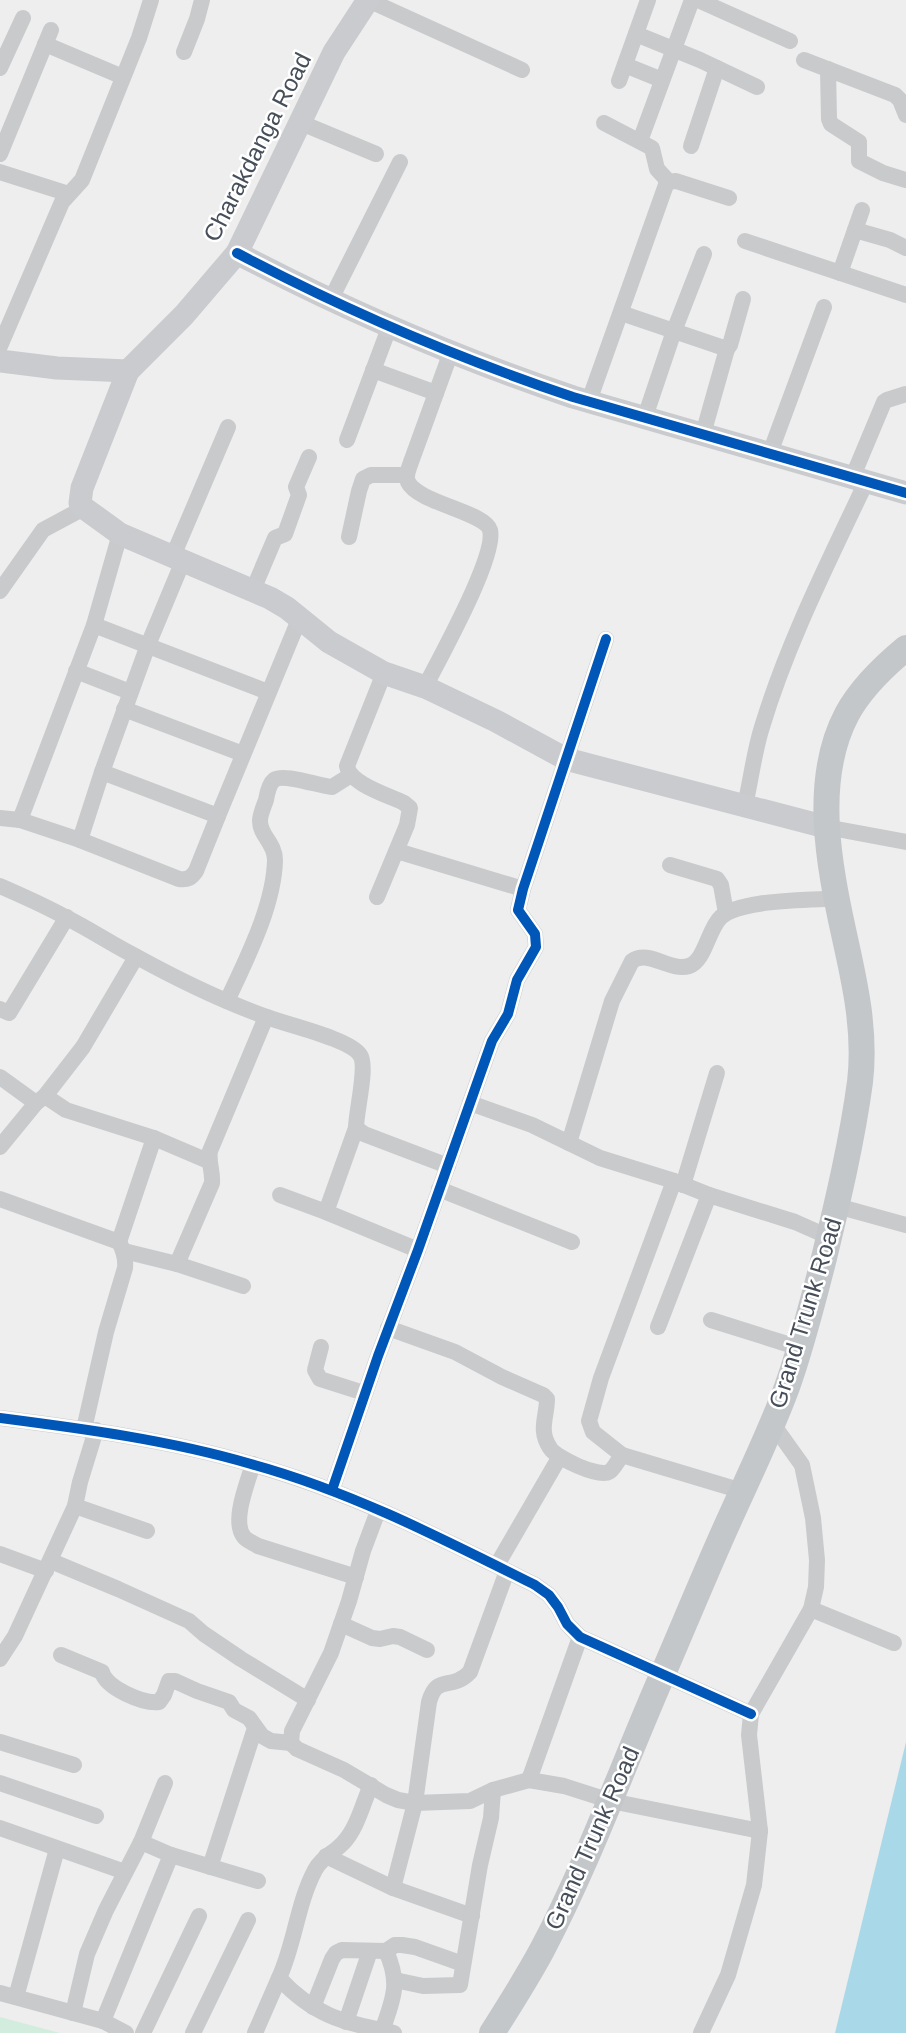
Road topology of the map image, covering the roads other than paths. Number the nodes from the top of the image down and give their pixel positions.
1 (152, 0) edge
2 (202, 0) edge
3 (648, 0) edge
4 (692, 0) edge
5 (698, 0) edge
6 (363, 1) edge
7 (23, 18) dead end
8 (636, 34) junction
9 (790, 41) dead end
10 (673, 49) junction
11 (184, 52) dead end
12 (804, 60) dead end
13 (625, 65) junction
14 (0, 68) edge
15 (717, 68) junction
16 (828, 69) junction
17 (522, 70) dead end
18 (123, 77) junction
19 (662, 80) junction
20 (619, 81) dead end
21 (757, 87) dead end
22 (906, 114) edge
23 (299, 122) junction
24 (604, 123) dead end
25 (640, 141) junction
26 (691, 146) dead end
27 (0, 154) edge
28 (376, 154) dead end
29 (400, 162) dead end
30 (0, 172) edge
31 (906, 180) edge
32 (668, 181) junction
33 (69, 194) junction
34 (729, 198) dead end
35 (862, 210) dead end
36 (855, 230) junction
37 (745, 242) dead end
38 (906, 248) edge
39 (237, 253) junction
40 (704, 254) dead end
41 (841, 273) junction
42 (906, 295) edge
43 (331, 299) junction
44 (743, 299) dead end
45 (824, 307) dead end
46 (621, 313) junction
47 (389, 328) junction
48 (674, 331) junction
49 (0, 346) edge
50 (727, 349) junction
51 (451, 352) junction
52 (0, 361) edge
53 (373, 370) junction
54 (128, 371) junction
55 (436, 393) junction
56 (906, 394) edge
57 (589, 401) junction
58 (645, 417) junction
59 (228, 427) dead end
60 (703, 434) junction
61 (347, 440) dead end
62 (770, 453) junction
63 (309, 457) dead end
64 (407, 475) junction
65 (860, 478) junction
66 (906, 493) edge
67 (84, 508) junction
68 (120, 534) junction
69 (349, 537) dead end
70 (178, 558) junction
71 (2, 585) edge
72 (253, 590) junction
73 (300, 617) junction
74 (94, 625) junction
75 (606, 639) dead end
76 (148, 645) junction
77 (906, 648) edge
78 (76, 671) junction
79 (384, 673) junction
80 (425, 687) junction
81 (130, 692) junction
82 (268, 692) junction
83 (124, 709) junction
84 (243, 754) junction
85 (566, 759) junction
86 (102, 772) junction
87 (351, 775) junction
88 (745, 806) junction
89 (218, 816) junction
90 (0, 818) edge
91 (20, 820) junction
92 (826, 827) junction
93 (80, 840) junction
94 (906, 842) edge
95 (397, 851) junction
96 (670, 865) dead end
97 (0, 886) edge
98 (523, 889) junction
99 (377, 897) dead end
100 (836, 898) junction
101 (726, 914) junction
102 (67, 917) junction
103 (136, 957) junction
104 (227, 1001) junction
105 (3, 1016) edge
106 (266, 1017) junction
107 (717, 1073) dead end
108 (0, 1077) edge
109 (40, 1100) junction
110 (470, 1103) junction
111 (356, 1128) junction
112 (154, 1138) junction
113 (569, 1143) junction
114 (0, 1147) edge
115 (208, 1161) junction
116 (449, 1166) junction
117 (679, 1183) junction
118 (439, 1189) junction
119 (280, 1195) dead end
120 (709, 1195) junction
121 (0, 1199) edge
122 (837, 1206) junction
123 (326, 1212) junction
124 (906, 1225) edge
125 (829, 1237) junction
126 (572, 1242) dead end
127 (122, 1247) junction
128 (418, 1250) junction
129 (177, 1264) junction
130 (243, 1286) dead end
131 (711, 1320) dead end
132 (658, 1327) dead end
133 (388, 1328) junction
134 (321, 1347) dead end
135 (800, 1348) junction
136 (364, 1394) junction
137 (0, 1418) edge
138 (772, 1423) junction
139 (90, 1429) junction
140 (622, 1455) junction
141 (559, 1458) junction
142 (253, 1464) junction
143 (332, 1490) junction
144 (742, 1491) junction
145 (75, 1506) junction
146 (378, 1511) junction
147 (147, 1531) dead end
148 (0, 1554) edge
149 (49, 1566) junction
150 (502, 1568) junction
151 (356, 1577) junction
152 (811, 1609) junction
153 (341, 1624) junction
154 (580, 1637) junction
155 (894, 1643) dead end
156 (427, 1650) dead end
157 (61, 1655) dead end
158 (0, 1659) edge
159 (663, 1674) junction
160 (308, 1700) junction
161 (751, 1714) junction
162 (255, 1728) junction
163 (0, 1742) edge
164 (291, 1743) junction
165 (74, 1765) dead end
166 (529, 1780) junction
167 (0, 1783) edge
168 (165, 1783) dead end
169 (371, 1785) junction
170 (493, 1790) junction
171 (611, 1801) junction
172 (415, 1802) junction
173 (96, 1816) dead end
174 (0, 1828) edge
175 (760, 1830) junction
176 (141, 1843) junction
177 (57, 1849) junction
178 (171, 1855) junction
179 (326, 1856) junction
180 (210, 1867) junction
181 (125, 1872) junction
182 (258, 1881) dead end
183 (393, 1888) junction
184 (198, 1916) dead end
185 (471, 1916) junction
186 (247, 1920) dead end
187 (378, 1951) junction
188 (463, 1964) junction
189 (279, 1978) junction
190 (395, 1980) junction
191 (8, 1995) edge
192 (313, 2007) junction
193 (73, 2014) junction
194 (103, 2021) junction
195 (336, 2025) edge
196 (388, 2032) edge
197 (126, 2033) edge
198 (142, 2033) edge
199 (193, 2033) edge
200 (255, 2033) edge
201 (492, 2033) edge
202 (701, 2033) edge

1 - 18 street
2 - 11 street
3 - 8 street
4 - 10 street
5 - 9 street
6 - 17 street
6 - 23 street, Charakdanga Road
7 - 14 street
8 - 10 street
8 - 13 street
10 - 15 street
10 - 19 street
12 - 16 street
13 - 19 street
13 - 20 street
15 - 21 street
15 - 26 street
16 - 22 street
16 - 31 street
18 - 27 street
18 - 33 street
19 - 25 street
23 - 28 street
23 - 39 street, Charakdanga Road
24 - 25 street
25 - 32 street
29 - 43 street
30 - 33 street
32 - 34 street
32 - 46 street
33 - 49 street
35 - 36 street
36 - 38 street
36 - 41 street
37 - 41 street
39 - 43 street
39 - 54 street, Charakdanga Road
40 - 48 street
41 - 42 street
43 - 47 street
44 - 50 street
45 - 62 street
46 - 48 street
46 - 57 street
47 - 51 street
47 - 53 street
48 - 50 street
48 - 58 street
50 - 60 street
51 - 55 street
51 - 57 street
52 - 54 street
53 - 55 street
53 - 61 street
54 - 67 street
55 - 64 street
56 - 65 street
57 - 58 street
58 - 60 street
59 - 70 street
60 - 62 street
62 - 65 street
63 - 72 street
64 - 69 street
64 - 80 street
65 - 66 street
65 - 88 street
67 - 68 street
67 - 71 street
68 - 70 street
68 - 74 street
70 - 72 street
70 - 76 street
72 - 73 street
73 - 79 street
73 - 82 street
74 - 76 street
74 - 78 street
75 - 85 street
76 - 81 street
76 - 82 street
77 - 92 main road, Grand Trunk Road
78 - 81 street
78 - 91 street
79 - 80 street
79 - 87 street
80 - 85 street
81 - 83 street
82 - 84 street
83 - 84 street
83 - 86 street
84 - 89 street
85 - 88 street
85 - 98 street
86 - 89 street
86 - 93 street
87 - 95 street
87 - 104 street
88 - 92 street
89 - 93 street
90 - 91 street
91 - 93 street
92 - 94 street
92 - 100 main road, Grand Trunk Road
95 - 98 street
95 - 99 street
96 - 101 street
97 - 102 street
98 - 110 street
100 - 101 street
100 - 122 main road, Grand Trunk Road
101 - 113 street
102 - 103 street
102 - 105 street
103 - 104 street
103 - 109 street
104 - 106 street
106 - 111 street
106 - 115 street
107 - 117 street
108 - 109 street
109 - 112 street
109 - 114 street
110 - 113 street
110 - 116 street
111 - 116 street
111 - 123 street
112 - 115 street
112 - 127 street
113 - 117 street
115 - 129 street
116 - 118 street
117 - 120 street
117 - 140 street
118 - 126 street
118 - 128 street
119 - 123 street
120 - 125 street
120 - 132 street
121 - 127 street
122 - 124 street
122 - 125 main road, Grand Trunk Road
123 - 128 street
125 - 135 main road, Grand Trunk Road
127 - 129 street
127 - 139 street
128 - 133 street
129 - 130 street
131 - 135 street
133 - 136 street
133 - 141 street
134 - 136 street
135 - 138 main road, Grand Trunk Road
136 - 143 street
137 - 139 street
138 - 144 main road, Grand Trunk Road
138 - 152 street
139 - 142 street
139 - 145 street
140 - 141 street
140 - 144 street
141 - 150 street
142 - 143 street
142 - 151 street
143 - 146 street
144 - 159 main road, Grand Trunk Road
145 - 147 street
145 - 149 street
146 - 150 street
146 - 151 street
148 - 149 street
149 - 158 street
149 - 160 street
150 - 154 street
150 - 172 street
151 - 153 street
152 - 155 street
152 - 161 street
153 - 156 street
153 - 160 street
154 - 159 street
154 - 166 street
157 - 162 street
159 - 161 street
159 - 171 main road, Grand Trunk Road
160 - 164 street
161 - 175 street
162 - 164 street
162 - 180 street
163 - 165 street
164 - 169 street
166 - 170 street
166 - 171 street
167 - 173 street
168 - 176 street
169 - 172 street
169 - 179 street
170 - 172 street
170 - 185 street
171 - 175 street
171 - 201 main road, Grand Trunk Road
172 - 183 street
174 - 177 street
175 - 202 street
176 - 178 street
176 - 181 street
177 - 181 street
177 - 191 street
178 - 180 street
178 - 194 street
179 - 183 street
179 - 189 street
180 - 182 street
181 - 193 street
183 - 185 street
184 - 198 street
185 - 188 street
186 - 199 street
187 - 188 street
187 - 190 street
187 - 192 street
187 - 195 street
188 - 190 street
189 - 192 street
189 - 200 street
190 - 196 street
191 - 193 street
192 - 195 street
193 - 194 street
194 - 197 street
195 - 196 street

